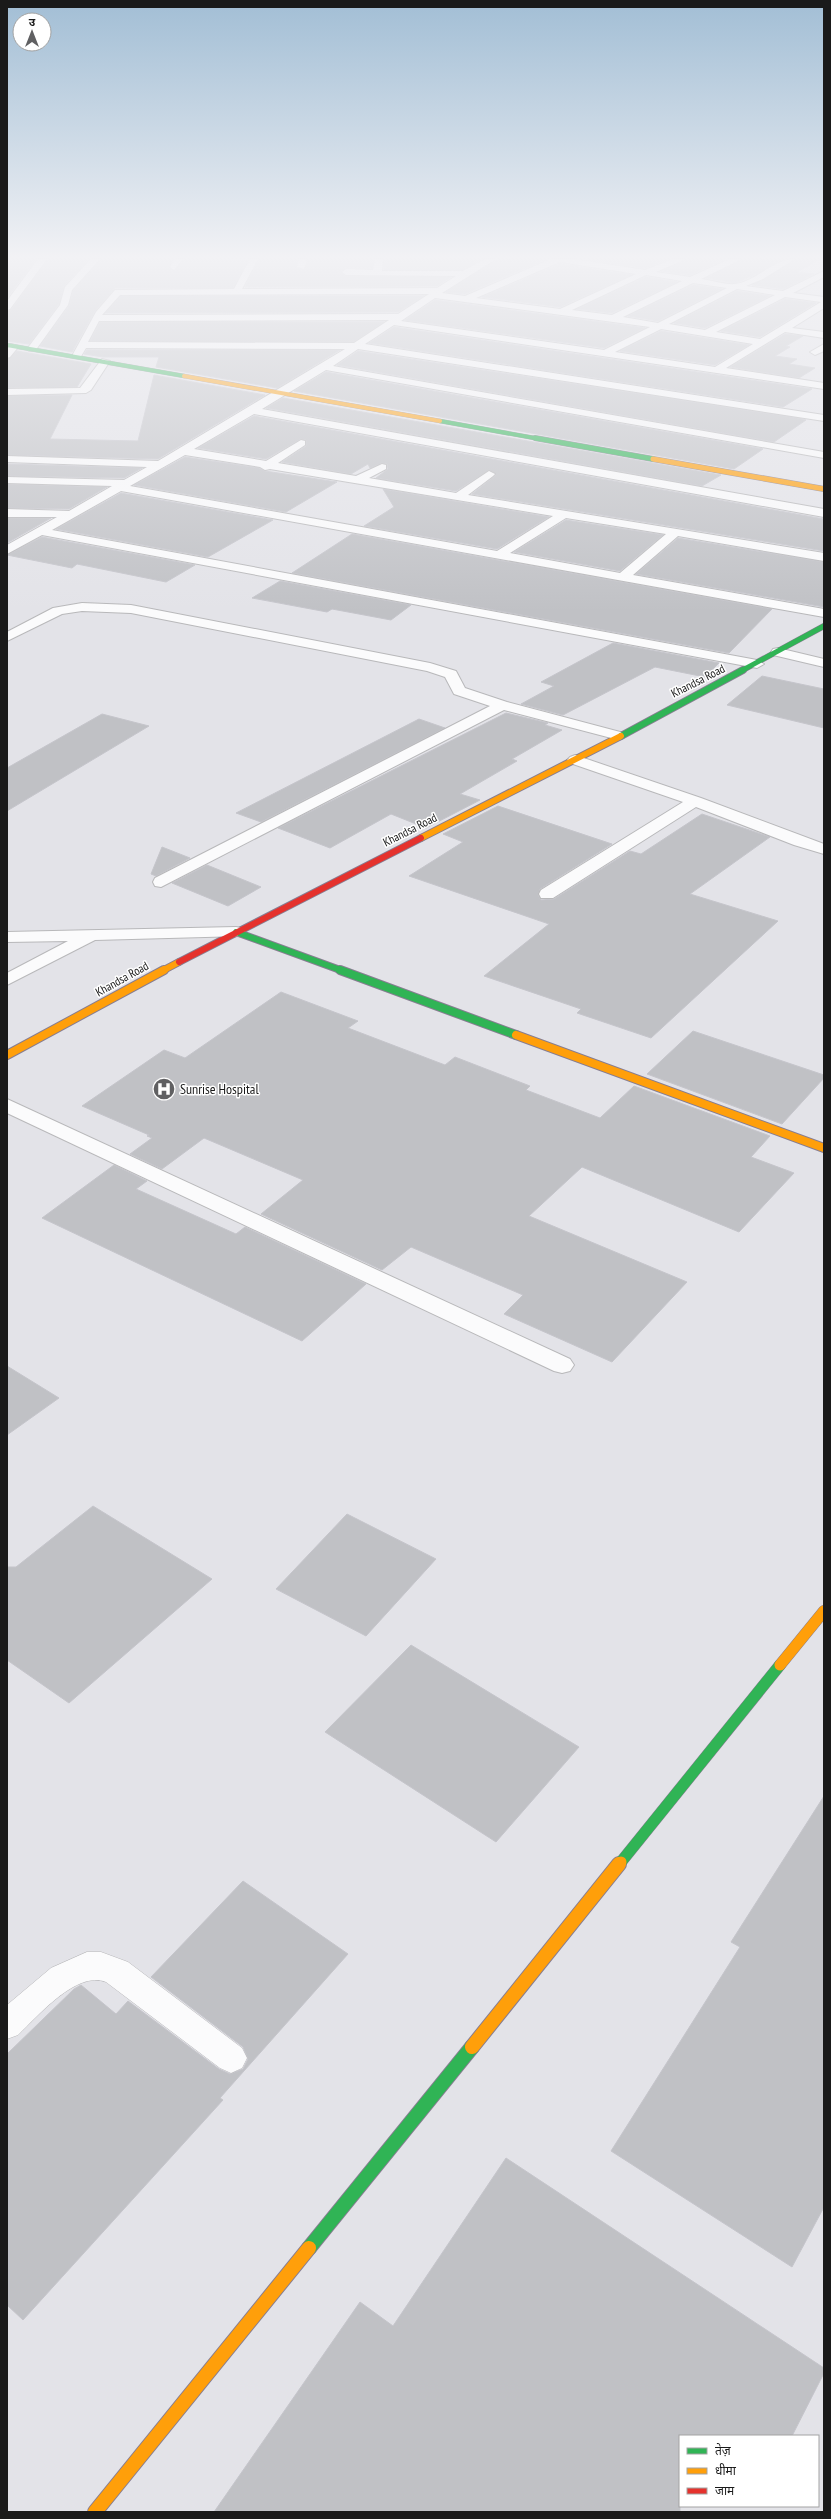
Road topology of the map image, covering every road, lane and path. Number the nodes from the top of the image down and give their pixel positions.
1 (95, 377) edge
2 (193, 377) edge
3 (307, 377) edge
4 (378, 377) edge
5 (555, 377) edge
6 (765, 377) edge
7 (824, 386) edge
8 (7, 392) edge
9 (280, 392) junction
10 (252, 410) junction
11 (824, 418) edge
12 (301, 443) dead end
13 (184, 451) junction
14 (824, 455) edge
15 (7, 459) edge
16 (159, 464) junction
17 (265, 466) junction
18 (382, 466) dead end
19 (489, 474) dead end
20 (7, 480) edge
21 (355, 481) junction
22 (121, 485) junction
23 (824, 489) edge
24 (457, 497) junction
25 (7, 513) edge
26 (824, 513) edge
27 (69, 514) junction
28 (562, 515) junction
29 (676, 532) junction
30 (34, 534) junction
31 (7, 537) edge
32 (7, 550) edge
33 (497, 556) junction
34 (824, 557) edge
35 (622, 578) junction
36 (824, 613) edge
37 (824, 626) edge
38 (7, 637) edge
39 (778, 652) junction
40 (824, 663) edge
41 (757, 664) junction
42 (502, 705) junction
43 (619, 736) junction
44 (575, 760) junction
45 (695, 801) junction
46 (824, 849) edge
47 (161, 882) dead end
48 (547, 894) dead end
49 (236, 932) junction
50 (94, 934) junction
51 (7, 937) edge
52 (7, 980) edge
53 (7, 1056) edge
54 (7, 1105) edge
55 (824, 1148) edge
56 (562, 1365) dead end
57 (824, 1610) edge
58 (7, 2025) edge
59 (231, 2058) dead end
60 (95, 2512) edge

1 - 8 street
2 - 9 street
3 - 9 street
4 - 14 street
5 - 11 street
6 - 7 street
9 - 10 street
9 - 23 street
10 - 13 street
10 - 26 street
12 - 17 street
13 - 16 street
13 - 17 street
15 - 16 street
16 - 22 street
17 - 21 street
18 - 21 street
19 - 24 street
20 - 22 street
21 - 24 street
22 - 27 street
22 - 33 street
24 - 28 street
25 - 27 street
27 - 30 street
28 - 29 street
28 - 33 street
29 - 34 street
29 - 35 street
30 - 31 street
30 - 32 street
30 - 41 street
33 - 35 street
35 - 36 street
37 - 39 street, Khandsa Road
38 - 42 street
39 - 40 street
39 - 41 street, Khandsa Road
41 - 43 street, Khandsa Road
42 - 43 street
42 - 47 street
43 - 44 street, Khandsa Road
44 - 45 street
44 - 49 street, Khandsa Road
45 - 46 street
45 - 48 street
49 - 50 street
49 - 53 street, Khandsa Road
49 - 55 street
50 - 51 street
50 - 52 street
54 - 56 street
57 - 60 street
58 - 59 lane

